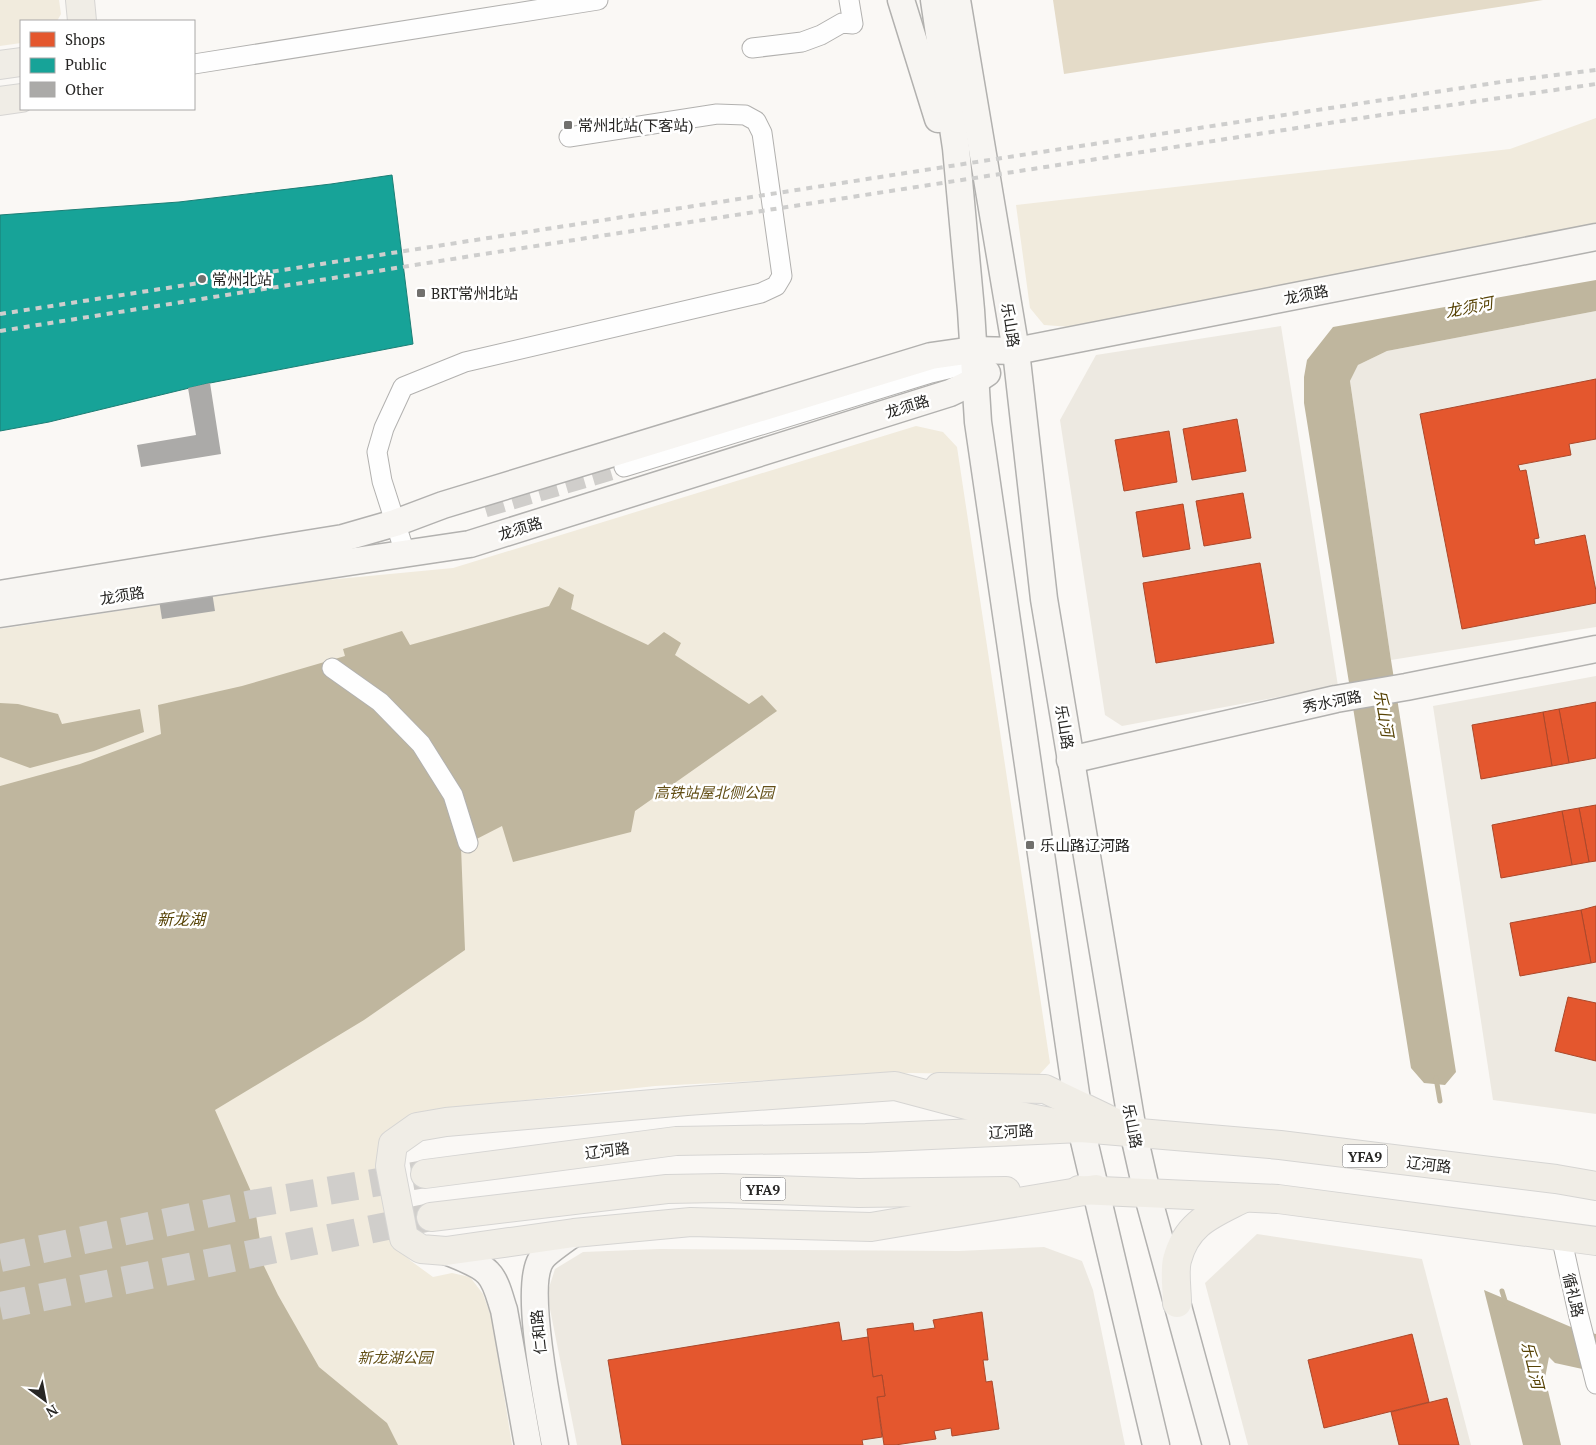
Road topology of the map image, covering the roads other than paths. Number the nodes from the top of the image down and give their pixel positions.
1 (80, 0) edge
2 (598, 0) edge
3 (850, 0) edge
4 (901, 0) edge
5 (934, 0) edge
6 (957, 0) edge
7 (82, 20) edge
8 (752, 48) dead end
9 (20, 62) edge
10 (195, 64) edge
11 (0, 65) edge
12 (20, 98) edge
13 (0, 101) edge
14 (569, 137) dead end
15 (964, 230) junction
16 (1596, 237) edge
17 (1016, 352) junction
18 (974, 364) junction
19 (624, 467) tunnel mouth
20 (395, 523) junction
21 (405, 553) junction
22 (0, 594) edge
23 (0, 614) edge
24 (1596, 649) edge
25 (332, 668) dead end
26 (1070, 760) junction
27 (468, 843) dead end
28 (1080, 1116) junction
29 (1133, 1131) junction
30 (425, 1174) tunnel mouth
31 (1596, 1186) edge
32 (1096, 1190) junction
33 (1147, 1193) junction
34 (1244, 1198) junction
35 (431, 1217) tunnel mouth
36 (574, 1233) junction
37 (1561, 1236) junction
38 (1596, 1242) edge
39 (446, 1251) junction
40 (1177, 1303) junction
41 (1595, 1379) edge
42 (528, 1445) edge
43 (555, 1445) edge
44 (1156, 1445) edge
45 (1216, 1445) edge

1 - 7 main road
2 - 10 street
3 - 8 street
4 - 15 street
5 - 15 street
6 - 17 street, 乐山路
9 - 11 main road
12 - 13 main road
14 - 20 street
15 - 18 street
16 - 17 street, 龙须路
17 - 18 street, 龙须路
17 - 26 street, 乐山路
18 - 19 street
18 - 20 street, 龙须路
18 - 21 street, 龙须路
18 - 28 street
20 - 21 street
20 - 22 street, 龙须路
21 - 23 street, 龙须路
24 - 26 street, 秀水河路
25 - 27 street
26 - 29 street, 乐山路
28 - 29 main road, 辽河路 / YFA9
28 - 30 main road, 辽河路 / YFA9
28 - 32 street
28 - 39 main road
29 - 31 main road, 辽河路 / YFA9
29 - 33 street, 乐山路
32 - 33 main road, YFA9
32 - 35 main road, YFA9
32 - 36 main road
32 - 44 street
33 - 34 main road, YFA9
33 - 40 street, 乐山路
34 - 37 main road, YFA9
34 - 40 main road
36 - 39 main road
36 - 43 street, 仁和路
37 - 38 main road, YFA9
37 - 41 street, 循礼路
39 - 42 street, 仁和路
40 - 45 street, 乐山路

